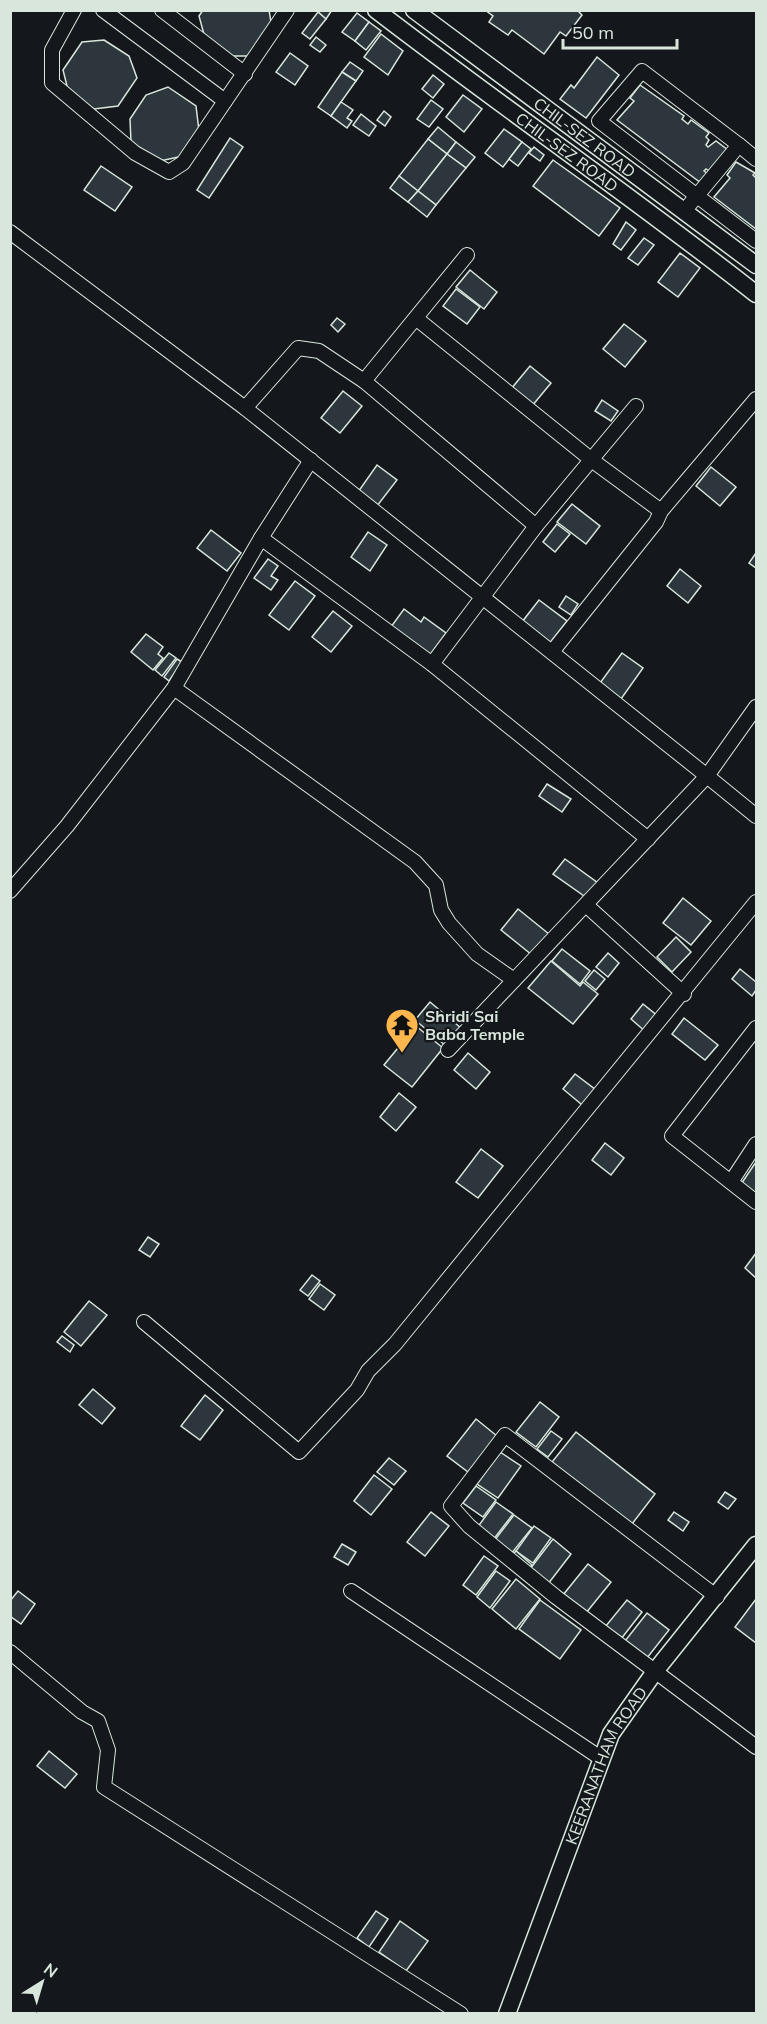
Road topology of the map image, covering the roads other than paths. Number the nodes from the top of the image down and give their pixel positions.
1 (74, 10) edge
2 (103, 10) edge
3 (162, 10) edge
4 (287, 10) edge
5 (376, 10) edge
6 (414, 10) edge
7 (244, 74) junction
8 (225, 101) junction
9 (739, 146) junction
10 (756, 159) edge
11 (698, 195) junction
12 (685, 210) junction
13 (10, 232) edge
14 (756, 241) edge
15 (467, 255) dead end
16 (756, 265) edge
17 (756, 294) edge
18 (417, 319) junction
19 (364, 381) junction
20 (756, 399) edge
21 (636, 406) dead end
22 (245, 408) junction
23 (311, 460) junction
24 (593, 461) junction
25 (662, 511) junction
26 (536, 526) junction
27 (261, 537) junction
28 (482, 597) junction
29 (552, 652) junction
30 (432, 663) junction
31 (174, 688) junction
32 (756, 707) edge
33 (708, 776) junction
34 (756, 816) edge
35 (648, 839) junction
36 (10, 891) edge
37 (756, 902) edge
38 (586, 905) junction
39 (514, 980) junction
40 (684, 994) junction
41 (756, 1028) edge
42 (448, 1050) dead end
43 (756, 1144) edge
44 (731, 1182) junction
45 (756, 1202) edge
46 (144, 1322) dead end
47 (756, 1545) edge
48 (351, 1591) dead end
49 (717, 1597) junction
50 (10, 1652) edge
51 (656, 1670) junction
52 (756, 1746) edge
53 (602, 1759) junction
54 (460, 2013) edge
55 (507, 2013) edge

1 - 8 street
2 - 8 street
3 - 7 street
4 - 7 street
5 - 17 street, CHIL-SEZ ROAD
6 - 12 street, CHIL-SEZ ROAD
7 - 8 street
9 - 10 street
9 - 11 street
9 - 11 street
11 - 12 street
11 - 14 street
12 - 16 street, CHIL-SEZ ROAD
13 - 22 street
15 - 18 street
18 - 19 street
18 - 24 street
19 - 22 street
19 - 26 street
20 - 25 street
21 - 24 street
22 - 23 street
23 - 27 street
23 - 28 street
24 - 25 street
24 - 26 street
25 - 29 street
26 - 28 street
27 - 30 street
27 - 31 street
28 - 29 street
28 - 30 street
29 - 33 street
30 - 35 street
31 - 36 street
31 - 39 street
32 - 33 street
33 - 34 street
33 - 35 street
35 - 38 street
37 - 40 street
38 - 39 street
38 - 40 street
39 - 42 street
40 - 46 street
41 - 44 street
43 - 44 street
44 - 45 street
47 - 49 street, KEERANATHAM ROAD
48 - 53 street
49 - 51 street, KEERANATHAM ROAD
49 - 51 street
50 - 54 street
51 - 52 street
51 - 53 street, KEERANATHAM ROAD
53 - 55 street, KEERANATHAM ROAD

